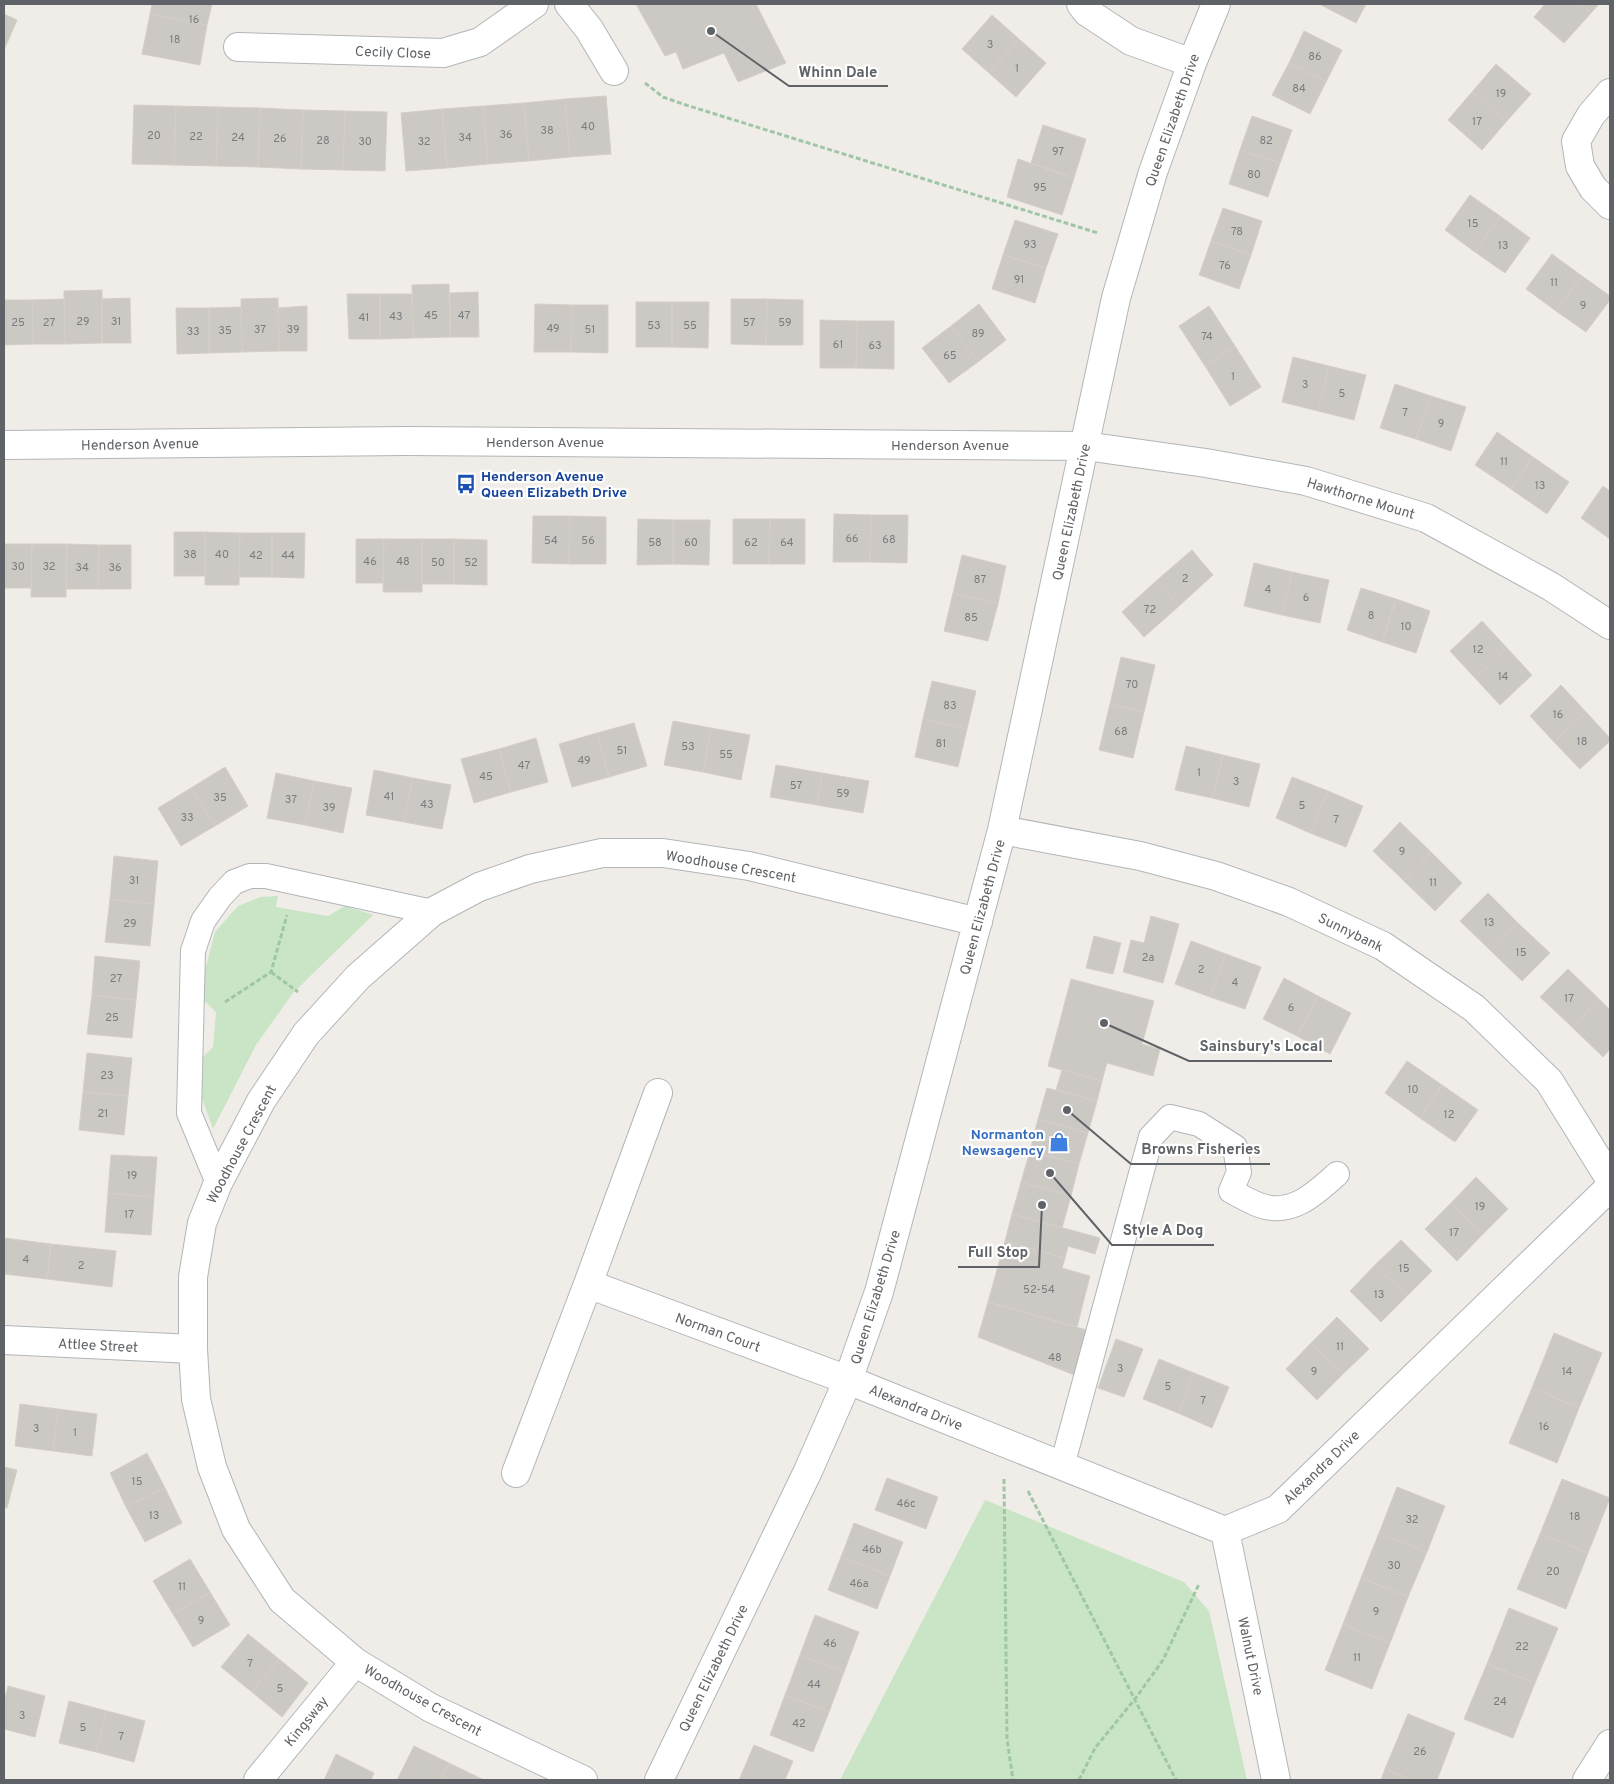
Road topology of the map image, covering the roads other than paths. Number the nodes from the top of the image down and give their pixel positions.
1 (534, 4) edge
2 (569, 4) edge
3 (1081, 4) edge
4 (1216, 4) edge
5 (238, 47) dead end
6 (1192, 63) junction
7 (614, 71) road end
8 (1610, 93) edge
9 (1610, 205) edge
10 (4, 446) edge
11 (1085, 446) junction
12 (1610, 625) edge
13 (1002, 830) junction
14 (432, 912) junction
15 (978, 922) junction
16 (658, 1094) dead end
17 (1337, 1174) dead end
18 (1610, 1179) edge
19 (218, 1183) junction
20 (1610, 1187) edge
21 (588, 1284) junction
22 (4, 1340) edge
23 (193, 1349) junction
24 (848, 1380) junction
25 (1062, 1466) junction
26 (516, 1472) dead end
27 (1225, 1531) junction
28 (355, 1662) junction
29 (1610, 1744) edge
30 (258, 1780) edge
31 (582, 1780) edge
32 (659, 1780) edge
33 (1276, 1780) edge
34 (1587, 1780) edge

1 - 5 street, Cecily Close
2 - 7 street
3 - 6 street
4 - 6 street, Queen Elizabeth Drive
6 - 11 street, Queen Elizabeth Drive
8 - 9 street
10 - 11 street, Henderson Avenue
11 - 12 street, Hawthorne Mount
11 - 13 street, Queen Elizabeth Drive
13 - 15 street, Queen Elizabeth Drive
13 - 18 street, Sunnybank
14 - 15 street, Woodhouse Crescent
14 - 19 street, Woodhouse Crescent
14 - 19 lane
15 - 24 street, Queen Elizabeth Drive
16 - 21 street
17 - 25 lane
19 - 23 street, Woodhouse Crescent
20 - 27 street, Alexandra Drive
21 - 24 street, Norman Court
21 - 26 street
22 - 23 street, Attlee Street
23 - 28 street, Woodhouse Crescent
24 - 25 street, Alexandra Drive
24 - 32 street, Queen Elizabeth Drive
25 - 27 street, Alexandra Drive
27 - 33 street, Walnut Drive
28 - 30 street, Kingsway
28 - 31 street, Woodhouse Crescent
29 - 34 street

